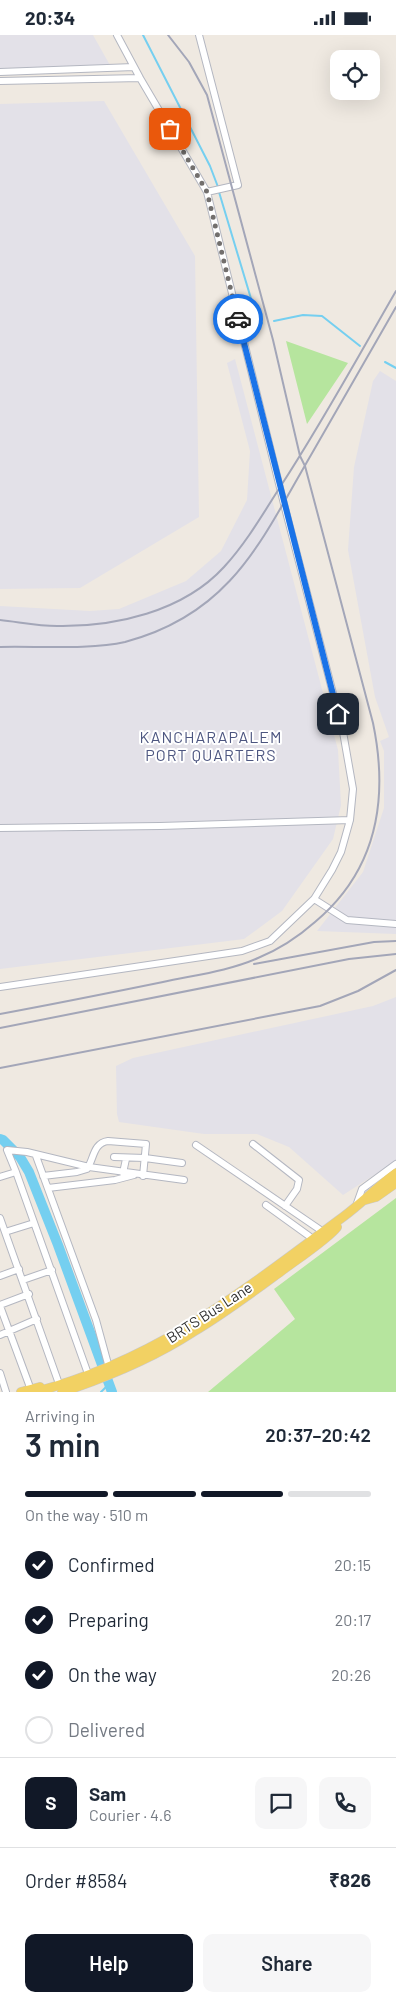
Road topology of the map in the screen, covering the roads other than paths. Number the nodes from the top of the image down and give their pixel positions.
1 (117, 35) edge
2 (199, 35) edge
3 (134, 67) junction
4 (96, 69) junction
5 (0, 72) edge
6 (12, 72) junction
7 (140, 78) junction
8 (96, 79) junction
9 (0, 81) edge
10 (12, 81) junction
11 (207, 192) junction
12 (350, 820) junction
13 (0, 828) edge
14 (314, 899) junction
15 (396, 924) edge
16 (0, 987) edge
17 (253, 1144) dead end
18 (196, 1145) dead end
19 (6, 1150) edge
20 (36, 1156) junction
21 (114, 1157) dead end
22 (144, 1158) junction
23 (126, 1159) junction
24 (182, 1163) dead end
25 (396, 1164) edge
26 (89, 1167) junction
27 (16, 1172) junction
28 (123, 1173) junction
29 (396, 1173) edge
30 (43, 1175) junction
31 (135, 1175) junction
32 (143, 1176) junction
33 (0, 1177) edge
34 (184, 1180) dead end
35 (396, 1183) edge
36 (48, 1188) junction
37 (379, 1190) junction
38 (266, 1205) dead end
39 (355, 1207) junction
40 (288, 1208) junction
41 (344, 1216) junction
42 (0, 1218) edge
43 (285, 1218) junction
44 (34, 1223) junction
45 (319, 1229) junction
46 (5, 1232) junction
47 (309, 1237) junction
48 (19, 1269) junction
49 (52, 1270) junction
50 (0, 1276) edge
51 (23, 1280) junction
52 (28, 1294) junction
53 (0, 1306) edge
54 (37, 1319) junction
55 (10, 1332) junction
56 (0, 1335) edge
57 (109, 1368) junction
58 (87, 1371) junction
59 (100, 1372) junction
60 (0, 1373) edge
61 (58, 1381) junction
62 (33, 1391) edge
63 (6, 1392) edge
64 (21, 1392) edge
65 (62, 1392) edge

1 - 3 street
2 - 11 street
3 - 4 street
3 - 7 street
4 - 6 street
4 - 8 street
5 - 6 street
6 - 10 street
7 - 8 street
7 - 11 street
8 - 10 street
9 - 10 street
11 - 12 street
12 - 13 street
12 - 14 street
14 - 15 street
14 - 16 street
17 - 40 street
18 - 40 street
19 - 20 street
19 - 27 street
20 - 26 street
20 - 30 street
21 - 23 street
22 - 23 street
22 - 24 street
22 - 26 street
22 - 32 street
23 - 28 street
25 - 39 street
26 - 28 street
26 - 30 street
27 - 33 street
27 - 44 street
28 - 31 street
29 - 37 main road
30 - 36 street
31 - 32 street
31 - 36 street
32 - 34 street
35 - 37 main road
36 - 57 street
37 - 39 main road, BRTS Bus Lane
38 - 43 street
39 - 41 main road, BRTS Bus Lane
40 - 43 street
40 - 45 street
41 - 45 main road
41 - 57 main road, BRTS Bus Lane
42 - 46 street
43 - 47 street
44 - 46 street
44 - 49 street
45 - 47 main road
46 - 48 street
47 - 57 main road
48 - 50 street
48 - 51 street
49 - 51 street
49 - 58 street
51 - 52 street
52 - 53 street
52 - 54 street
53 - 55 street
54 - 55 street
54 - 61 street
55 - 56 street
55 - 62 street
57 - 59 main road
58 - 59 main road
58 - 61 main road
59 - 62 main road
59 - 65 main road
60 - 63 street
61 - 62 main road
62 - 64 main road

